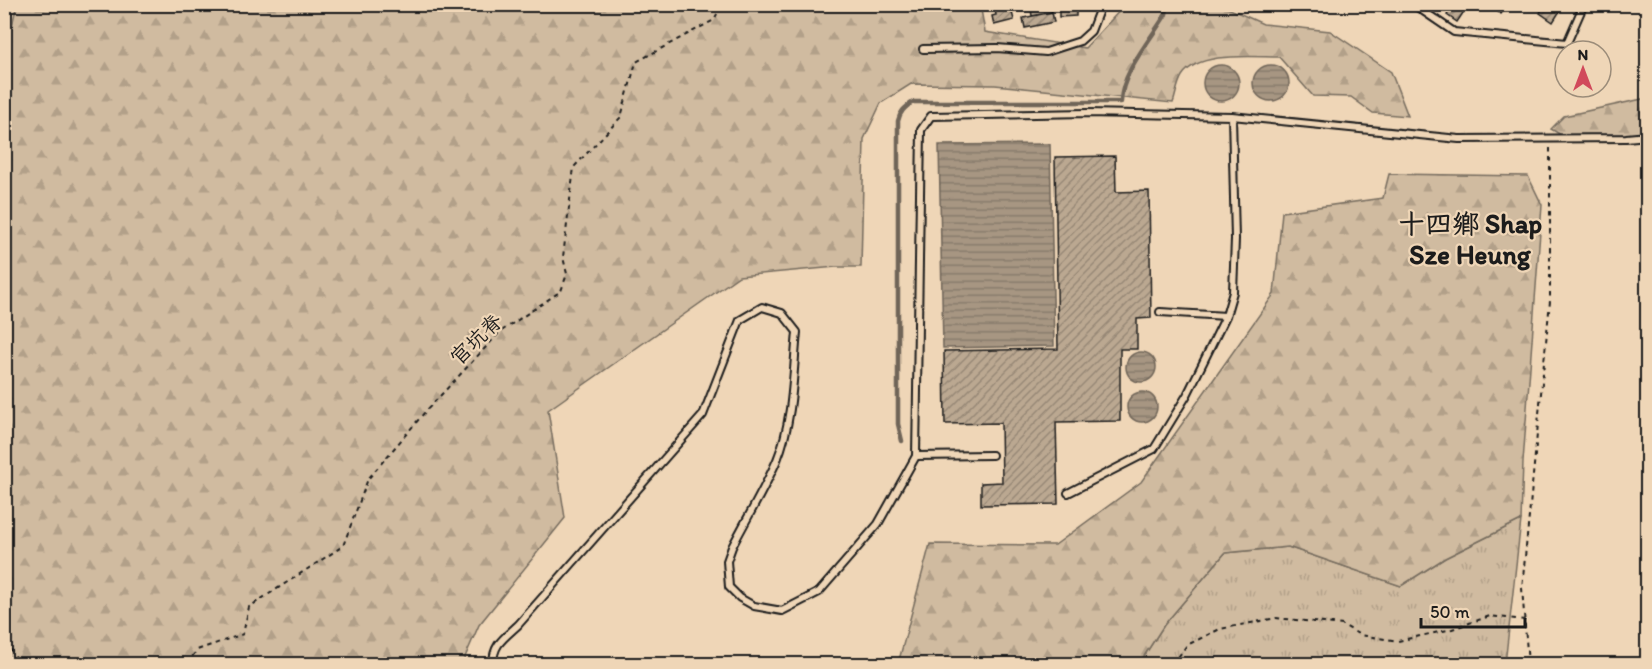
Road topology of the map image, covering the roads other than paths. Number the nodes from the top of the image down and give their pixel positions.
1 (1104, 4) edge
2 (1413, 4) edge
3 (1584, 4) edge
4 (923, 49) dead end
5 (1232, 116) junction
6 (1647, 136) edge
7 (1160, 312) dead end
8 (1226, 316) junction
9 (992, 455) dead end
10 (916, 456) junction
11 (1068, 493) dead end
12 (494, 664) edge

1 - 4 lane
2 - 3 lane
5 - 6 lane
5 - 8 lane
5 - 10 lane
7 - 8 lane
8 - 11 lane
9 - 10 lane
10 - 12 lane

